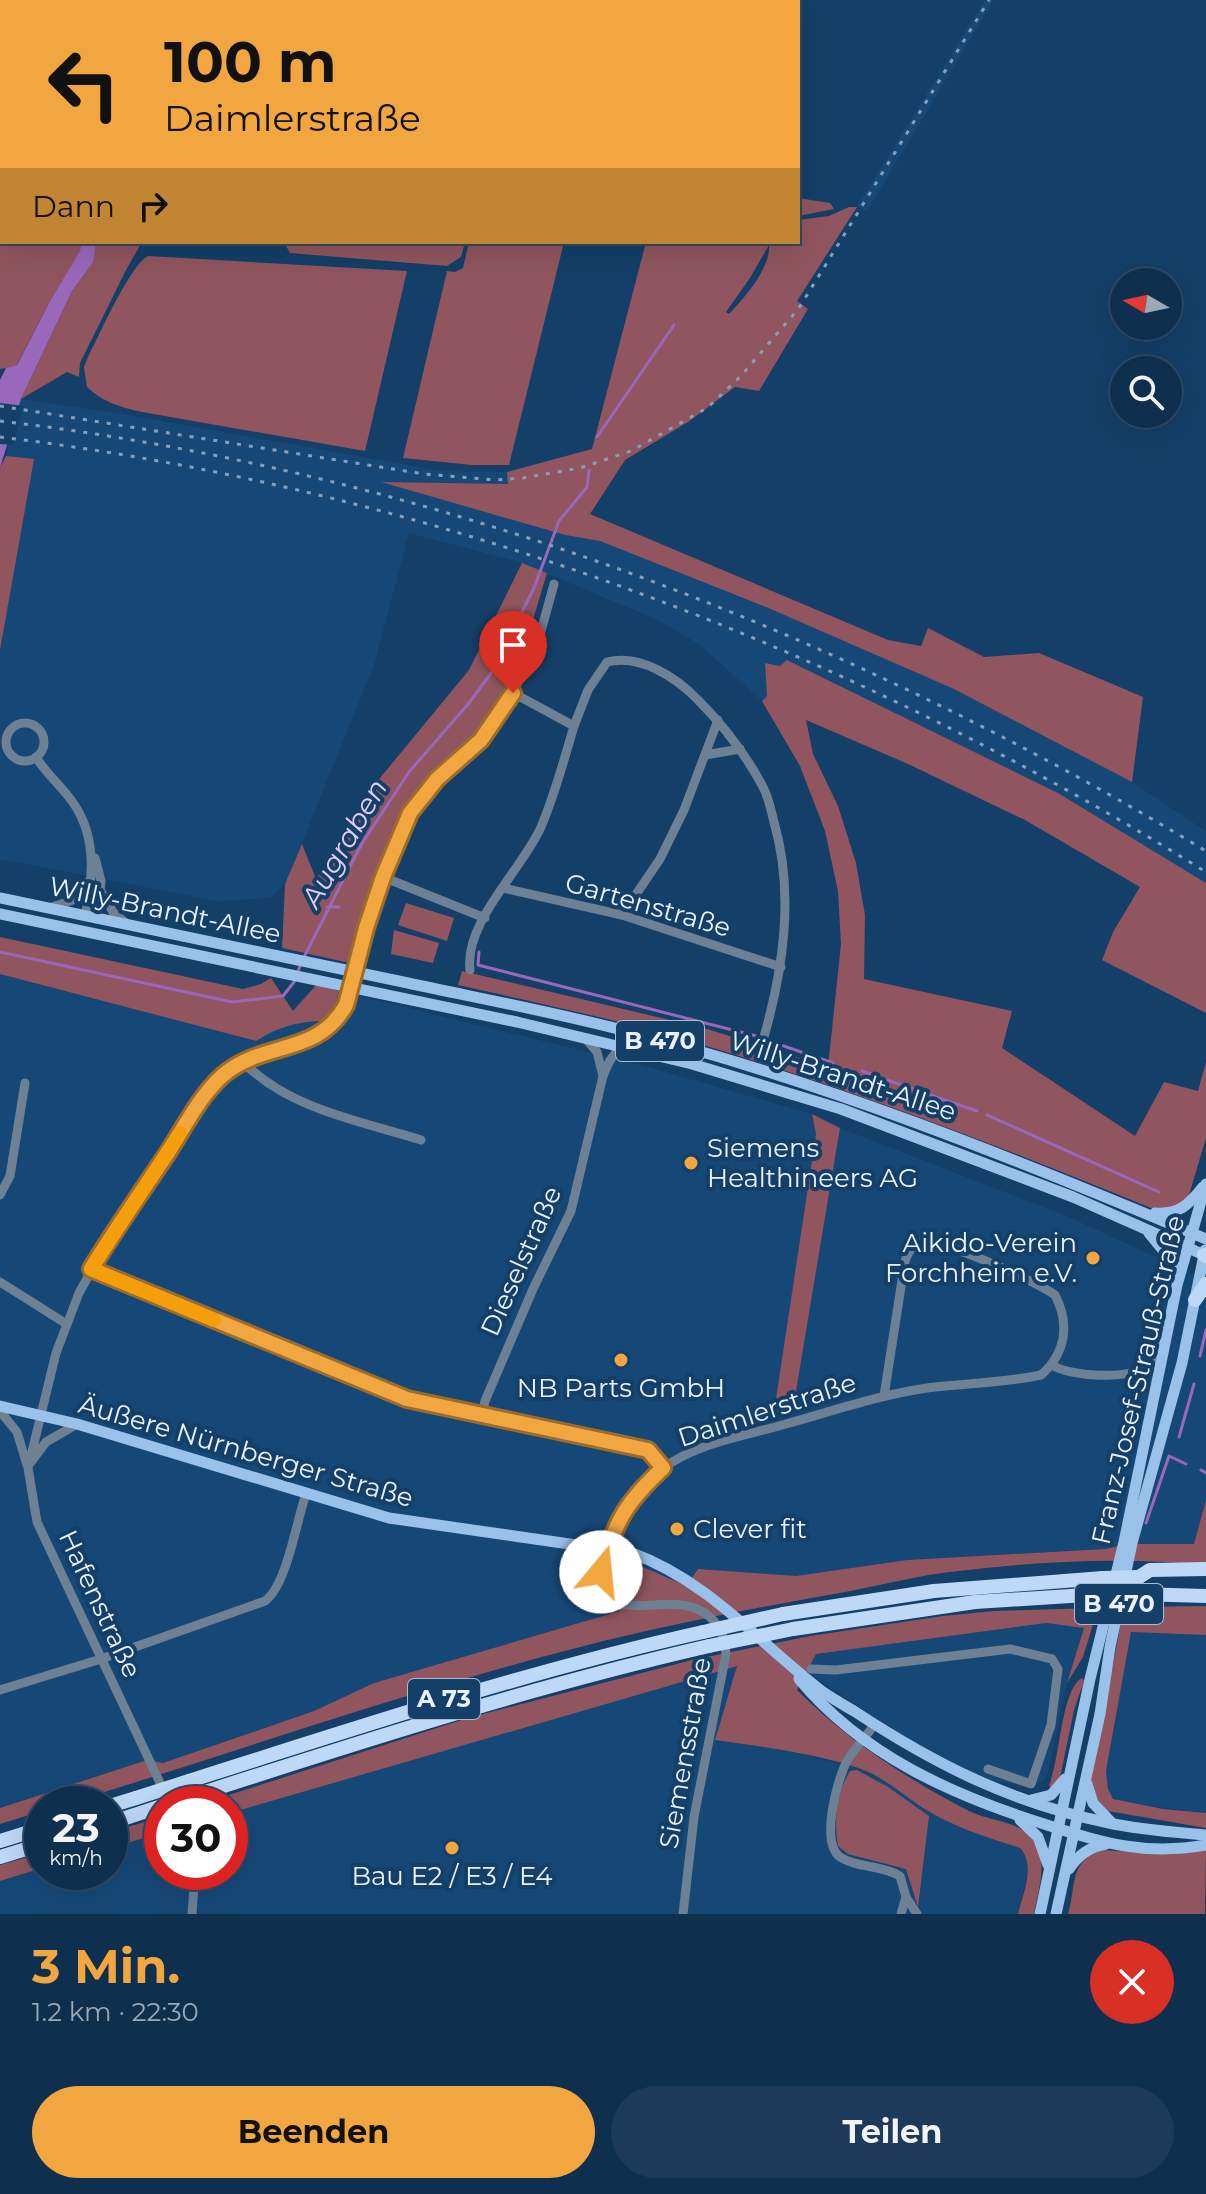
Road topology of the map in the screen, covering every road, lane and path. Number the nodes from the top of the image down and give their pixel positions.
1 (554, 584) dead end
2 (513, 693) junction
3 (718, 720) junction
4 (574, 726) junction
5 (740, 749) junction
6 (705, 755) junction
7 (36, 757) junction
8 (92, 851) junction
9 (383, 877) junction
10 (90, 879) junction
11 (503, 888) junction
12 (101, 892) junction
13 (0, 898) edge
14 (48, 908) junction
15 (0, 914) edge
16 (622, 915) junction
17 (91, 917) junction
18 (485, 918) junction
19 (130, 925) junction
20 (88, 932) junction
21 (781, 967) junction
22 (470, 970) dead end
23 (354, 972) junction
24 (351, 987) junction
25 (584, 1037) junction
26 (762, 1044) dead end
27 (625, 1047) junction
28 (243, 1062) junction
29 (603, 1076) junction
30 (25, 1083) dead end
31 (421, 1140) dead end
32 (1206, 1184) edge
33 (0, 1195) edge
34 (1146, 1212) junction
35 (1145, 1229) junction
36 (1191, 1232) junction
37 (1206, 1239) edge
38 (1186, 1247) junction
39 (1205, 1252) edge
40 (91, 1269) junction
41 (0, 1282) edge
42 (1206, 1284) edge
43 (1177, 1285) junction
44 (1195, 1300) junction
45 (65, 1323) junction
46 (1163, 1344) junction
47 (1052, 1365) junction
48 (884, 1396) junction
49 (0, 1408) edge
50 (482, 1414) junction
51 (39, 1415) junction
52 (1149, 1416) junction
53 (77, 1424) junction
54 (1160, 1439) junction
55 (28, 1468) junction
56 (663, 1468) junction
57 (306, 1494) junction
58 (607, 1549) junction
59 (1206, 1569) edge
60 (1139, 1577) junction
61 (1206, 1579) edge
62 (1206, 1596) edge
63 (781, 1657) junction
64 (101, 1659) junction
65 (811, 1669) dead end
66 (0, 1690) edge
67 (874, 1725) junction
68 (864, 1740) junction
69 (1071, 1768) junction
70 (988, 1769) dead end
71 (1087, 1771) junction
72 (161, 1786) edge
73 (224, 1786) edge
74 (1026, 1800) junction
75 (128, 1805) edge
76 (139, 1805) junction
77 (144, 1805) edge
78 (128, 1812) edge
79 (1062, 1812) junction
80 (1078, 1816) junction
81 (1016, 1817) junction
82 (1112, 1824) junction
83 (1058, 1830) junction
84 (24, 1834) edge
85 (1073, 1835) junction
86 (1206, 1835) edge
87 (0, 1841) edge
88 (1110, 1844) junction
89 (1206, 1845) edge
90 (24, 1850) edge
91 (0, 1857) edge
92 (1048, 1874) junction
93 (1064, 1876) junction
94 (194, 1890) edge
95 (906, 1897) junction
96 (192, 1914) edge
97 (683, 1914) edge
98 (901, 1914) edge
99 (917, 1914) edge
100 (1040, 1914) edge
101 (1056, 1914) edge

1 - 2 street
2 - 4 street
2 - 9 street
3 - 4 street
3 - 5 street
3 - 6 street
4 - 11 street
5 - 6 street
5 - 21 street
6 - 16 street
7 - 7 street
7 - 8 street
8 - 10 street
8 - 12 street
9 - 18 street
9 - 23 street
10 - 14 street
10 - 17 street
11 - 16 street, Gartenstraße
11 - 18 street
12 - 17 street
12 - 19 street
13 - 14 main road, Willy-Brandt-Allee / B 470
14 - 17 main road, Willy-Brandt-Allee / B 470
15 - 20 main road, Willy-Brandt-Allee / B 470
16 - 21 street, Gartenstraße
17 - 19 main road, Willy-Brandt-Allee / B 470
17 - 20 main road
18 - 22 street
19 - 23 main road, Willy-Brandt-Allee / B 470
20 - 24 main road, Willy-Brandt-Allee / B 470
21 - 26 street
23 - 24 main road
23 - 34 main road, Willy-Brandt-Allee / B 470
24 - 25 main road, Willy-Brandt-Allee / B 470
24 - 28 street
25 - 27 main road, Willy-Brandt-Allee / B 470
25 - 29 street
27 - 29 street, Dieselstraße
27 - 35 main road, Willy-Brandt-Allee / B 470
28 - 31 street
28 - 40 street, Hafenstraße
29 - 50 street, Dieselstraße
30 - 33 street
32 - 34 main road
32 - 36 main road, Franz-Josef-Strauß-Straße
34 - 36 main road, Willy-Brandt-Allee / B 470
35 - 38 main road, Willy-Brandt-Allee / B 470
35 - 43 main road
36 - 37 main road, B 470
36 - 38 main road, Franz-Josef-Strauß-Straße / B 470
38 - 39 main road, B 470
38 - 43 main road, Franz-Josef-Strauß-Straße / B 470
39 - 44 main road, Franz-Josef-Strauß-Straße / B 470
40 - 45 street, Hafenstraße
40 - 50 street, Daimlerstraße
41 - 45 street
42 - 44 highway
43 - 46 main road, Franz-Josef-Strauß-Straße / B 470
44 - 54 main road, Franz-Josef-Strauß-Straße / B 470
45 - 51 street, Hafenstraße
46 - 47 street
46 - 52 main road, Franz-Josef-Strauß-Straße / B 470
47 - 48 street, Daimlerstraße
47 - 48 street, Daimlerstraße
48 - 56 street, Daimlerstraße
49 - 51 main road, Äußere Nürnberger Straße
49 - 55 street
50 - 56 street, Daimlerstraße
51 - 53 main road, Äußere Nürnberger Straße
51 - 55 street, Hafenstraße
52 - 54 main road
52 - 69 main road, Franz-Josef-Strauß-Straße / B 470
53 - 55 street
53 - 57 main road, Äußere Nürnberger Straße
54 - 71 main road, Franz-Josef-Strauß-Straße / B 470
55 - 64 street, Hafenstraße
56 - 58 street, Daimlerstraße
57 - 58 main road, Äußere Nürnberger Straße
57 - 64 street
58 - 63 main road, Äußere Nürnberger Straße
58 - 97 street, Siemensstraße
59 - 60 highway
60 - 61 highway, A 73
60 - 76 highway, A 73, bridge
62 - 73 highway, A 73, bridge
63 - 67 main road, Äußere Nürnberger Straße
63 - 68 main road, Äußere Nürnberger Straße
64 - 66 street
64 - 72 street, Hafenstraße
65 - 70 street
67 - 68 street
67 - 74 main road, Äußere Nürnberger Straße
68 - 81 main road, Äußere Nürnberger Straße
68 - 95 street
69 - 74 main road
69 - 79 main road, Franz-Josef-Strauß-Straße / B 470
71 - 80 main road, Franz-Josef-Strauß-Straße / B 470
71 - 82 main road
74 - 79 main road, Äußere Nürnberger Straße
75 - 76 highway, A 73
76 - 77 highway, A 73
76 - 78 highway, A 73
79 - 80 main road, Äußere Nürnberger Straße
79 - 83 main road, Franz-Josef-Strauß-Straße / B 470
80 - 82 main road, Äußere Nürnberger Straße
80 - 85 main road, Franz-Josef-Strauß-Straße / B 470
81 - 83 main road, Äußere Nürnberger Straße
81 - 92 main road
82 - 86 main road, Äußere Nürnberger Straße
83 - 85 main road, Äußere Nürnberger Straße
83 - 92 main road, Franz-Josef-Strauß-Straße / B 470
84 - 87 highway
85 - 88 main road, Äußere Nürnberger Straße
85 - 93 main road, Franz-Josef-Strauß-Straße / B 470
88 - 89 main road, Äußere Nürnberger Straße
88 - 93 main road
90 - 91 highway
92 - 100 main road, Franz-Josef-Strauß-Straße / B 470
93 - 101 main road, Franz-Josef-Strauß-Straße / B 470
94 - 96 street
95 - 98 street
95 - 99 street

